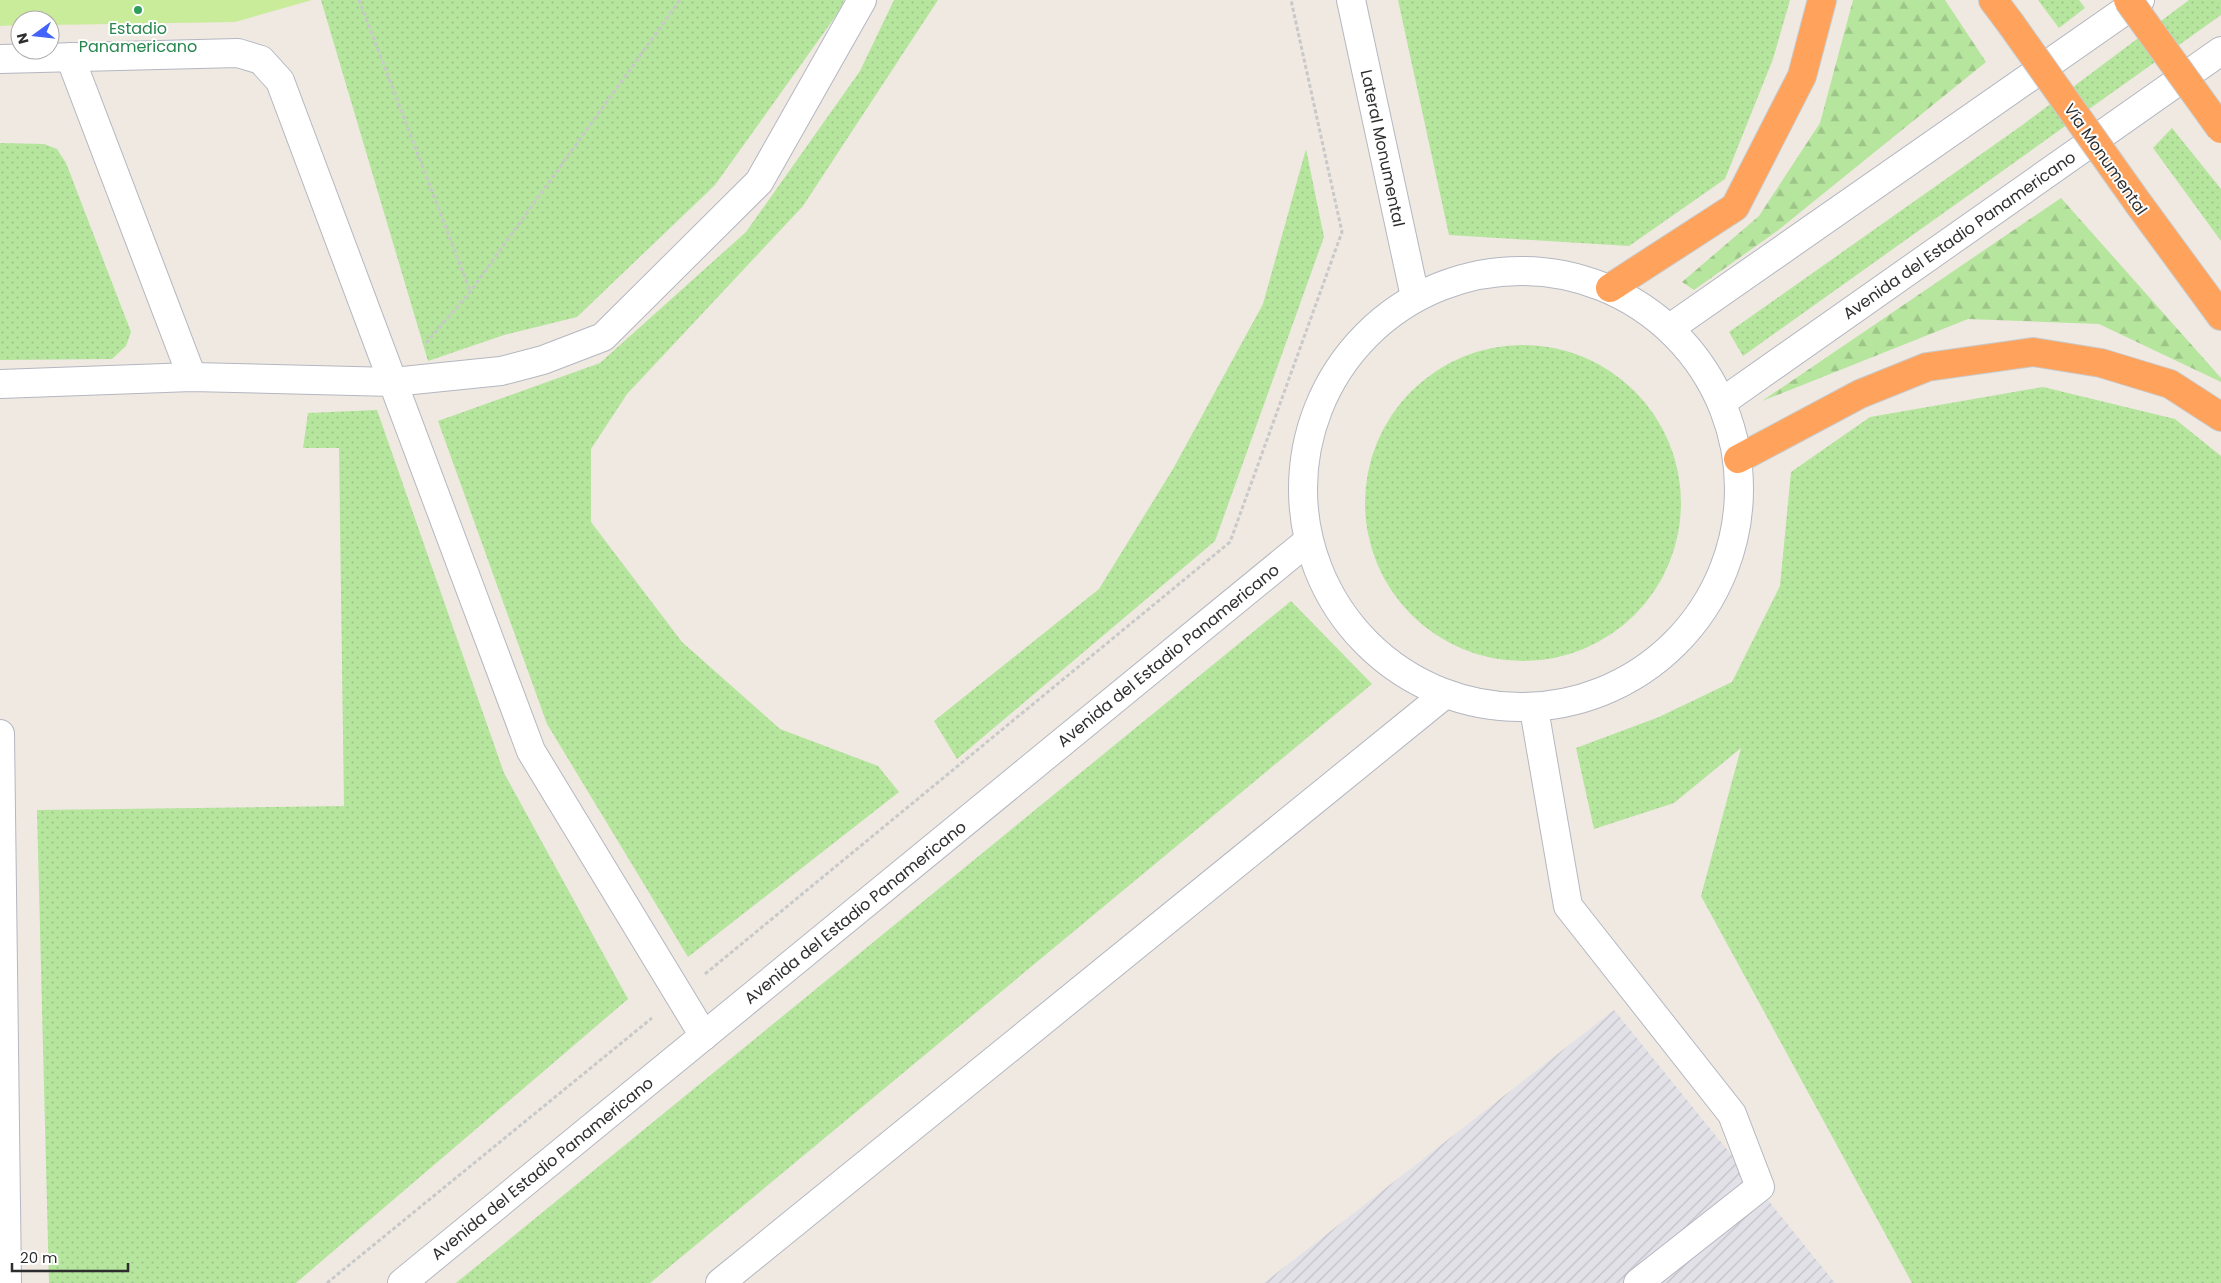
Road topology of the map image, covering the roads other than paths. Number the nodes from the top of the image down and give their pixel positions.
1 (862, 0) edge
2 (1351, 0) edge
3 (1822, 0) edge
4 (1993, 0) edge
5 (2128, 0) edge
6 (2140, 0) edge
7 (2221, 51) edge
8 (70, 57) junction
9 (0, 59) edge
10 (2221, 129) edge
11 (1610, 288) junction
12 (1415, 297) junction
13 (2221, 316) edge
14 (1670, 328) junction
15 (192, 377) junction
16 (392, 382) junction
17 (0, 384) edge
18 (1722, 402) junction
19 (2221, 417) edge
20 (1738, 459) junction
21 (1308, 541) junction
22 (1444, 695) junction
23 (1534, 709) junction
24 (0, 734) edge
25 (704, 1036) junction
26 (7, 1283) edge
27 (402, 1283) edge
28 (720, 1283) edge
29 (1638, 1283) edge

1 - 16 street
2 - 12 street, Lateral Monumental
3 - 11 highway
4 - 13 highway, Vía Monumental, bridge
5 - 10 highway, bridge
6 - 14 street
7 - 18 street, Avenida del Estadio Panamericano
8 - 9 street
8 - 15 street
8 - 16 street
11 - 12 street
11 - 14 street
12 - 21 street
14 - 18 street
15 - 16 street
15 - 17 street
16 - 25 street
18 - 20 street
19 - 20 highway
20 - 23 street
21 - 22 street
21 - 25 street, Avenida del Estadio Panamericano
22 - 23 street
22 - 28 street
23 - 29 street
24 - 26 street
25 - 27 street, Avenida del Estadio Panamericano

